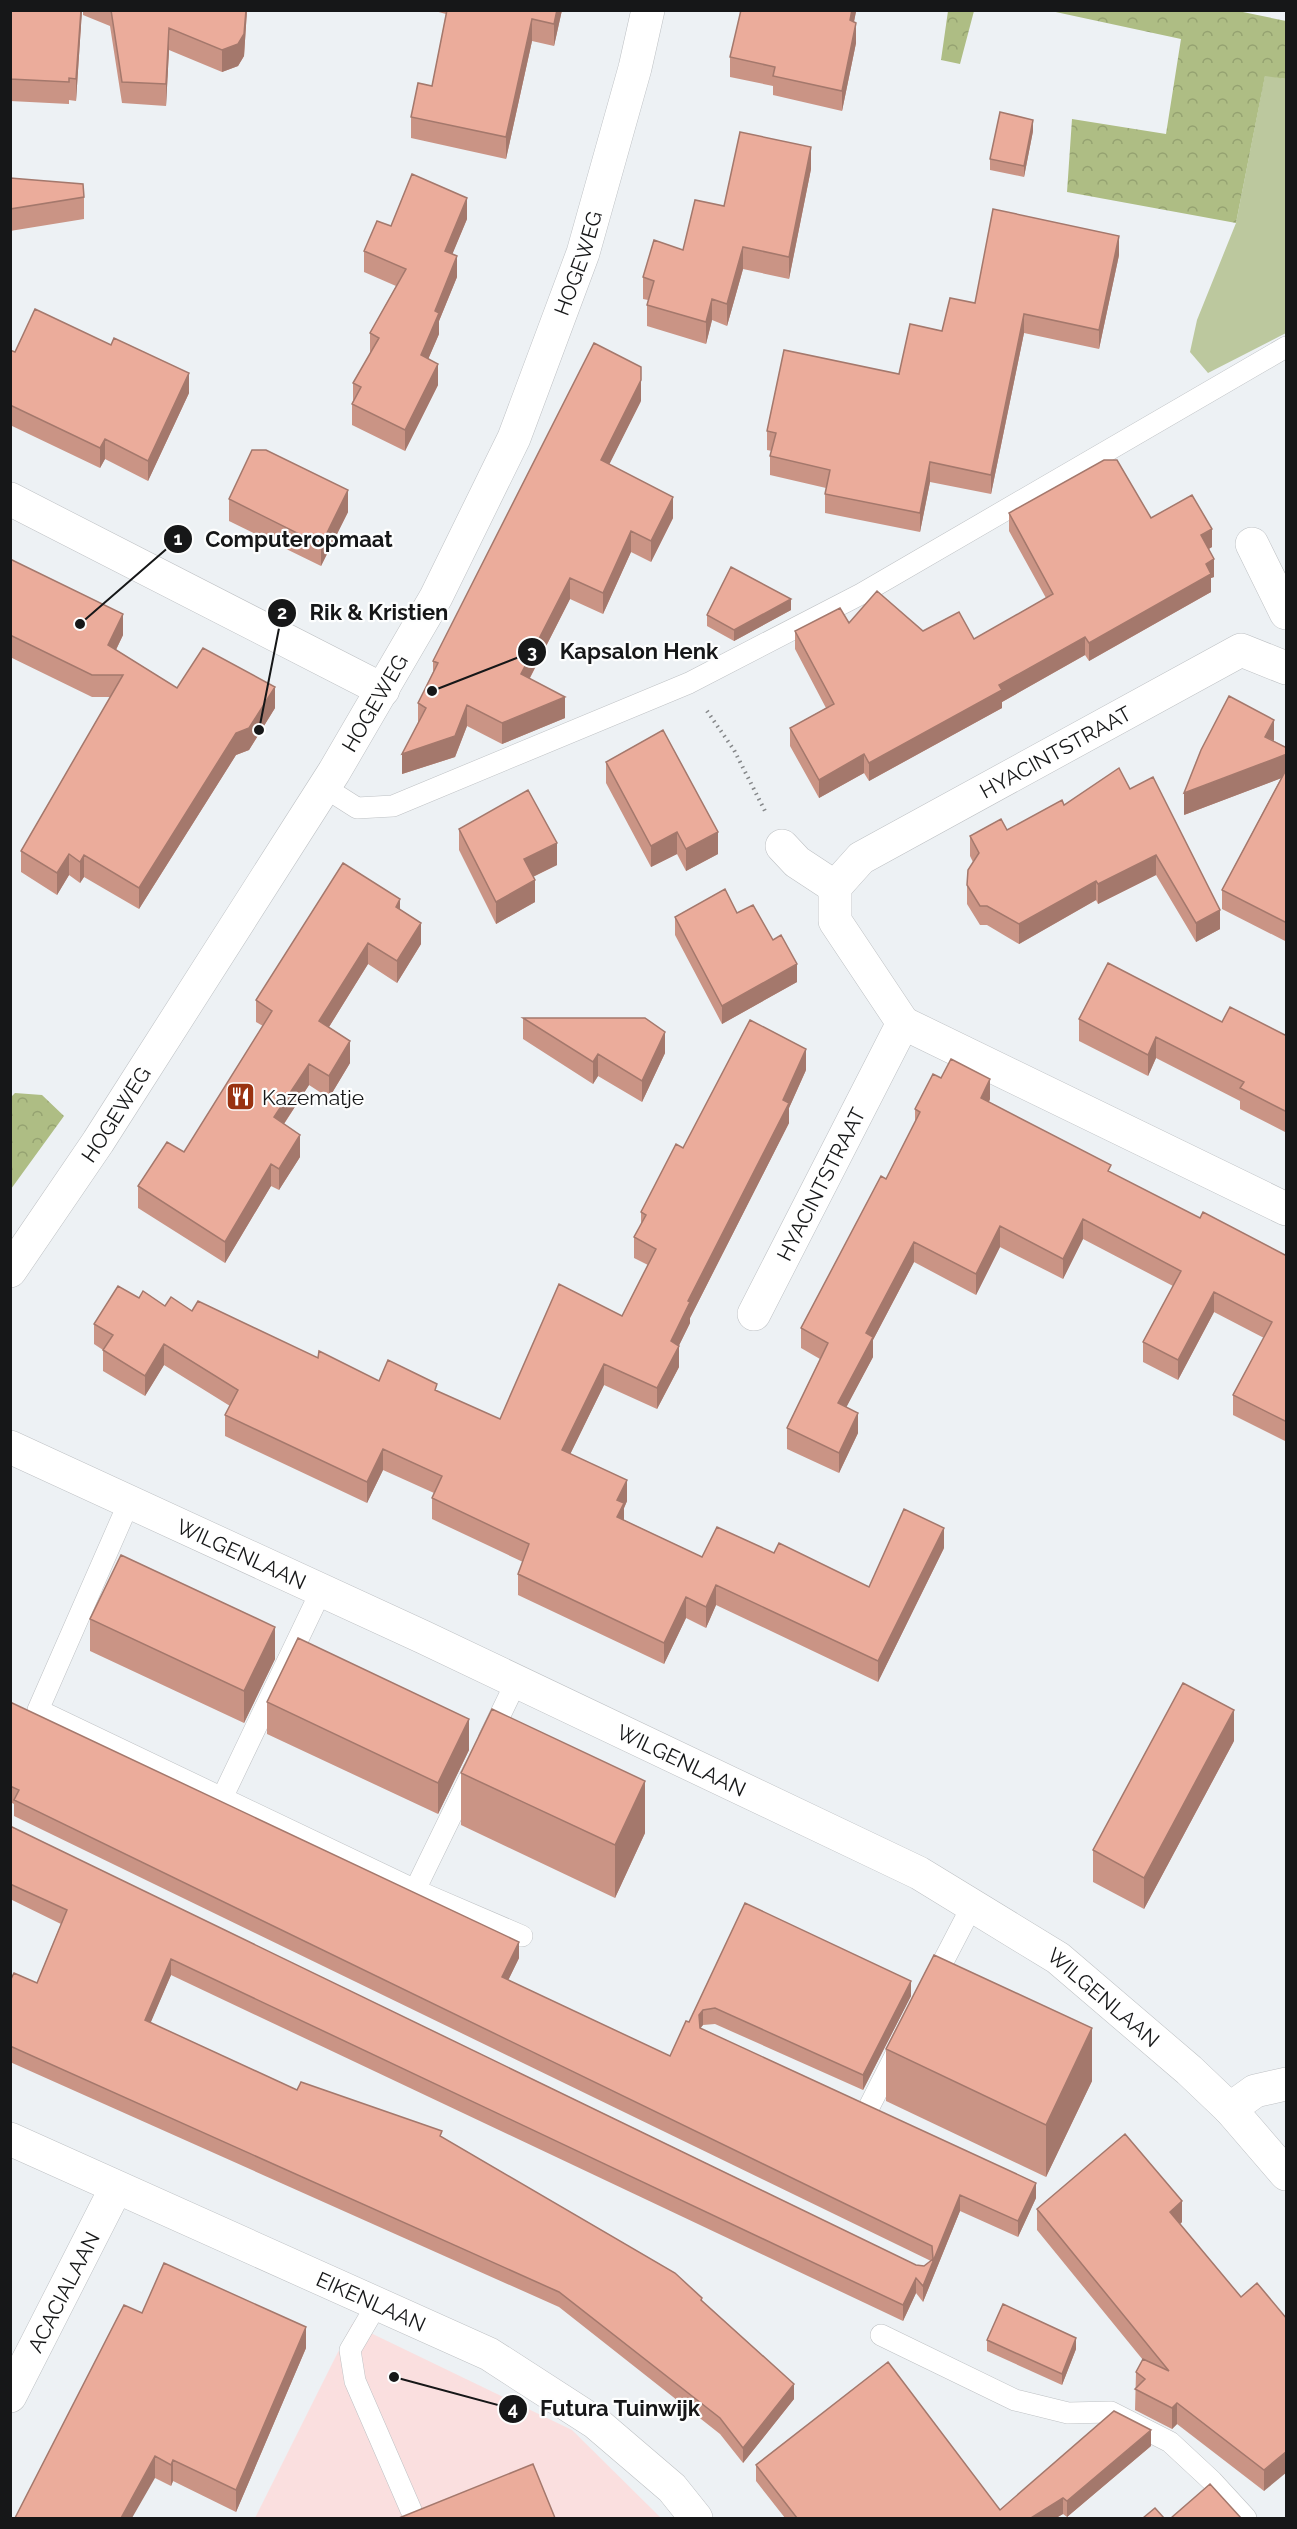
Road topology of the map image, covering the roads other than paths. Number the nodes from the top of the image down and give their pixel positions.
1 (648, 10) edge
2 (1287, 347) edge
3 (10, 499) edge
4 (1252, 544) dead end
5 (1287, 613) edge
6 (1287, 668) edge
7 (383, 690) junction
8 (324, 787) junction
9 (782, 846) road end
10 (835, 888) junction
11 (903, 1023) junction
12 (1287, 1209) edge
13 (10, 1271) edge
14 (754, 1314) dead end
15 (10, 1447) edge
16 (130, 1500) junction
17 (321, 1591) junction
18 (516, 1682) junction
19 (223, 1796) junction
20 (415, 1890) junction
21 (972, 1906) junction
22 (522, 1936) dead end
23 (923, 2001) edge
24 (907, 2033) edge
25 (1287, 2084) edge
26 (848, 2097) edge
27 (869, 2107) junction
28 (1230, 2109) junction
29 (890, 2117) edge
30 (10, 2139) edge
31 (1287, 2174) edge
32 (116, 2188) junction
33 (377, 2304) junction
34 (881, 2335) dead end
35 (10, 2396) edge
36 (411, 2510) edge
37 (696, 2518) edge
38 (1246, 2518) edge

1 - 7 street, HOGEWEG
2 - 8 lane
3 - 7 street
4 - 5 street
6 - 10 street, HYACINTSTRAAT
7 - 8 street, HOGEWEG
8 - 13 street, HOGEWEG
9 - 10 street
10 - 11 street
11 - 12 street
11 - 14 street, HYACINTSTRAAT
15 - 16 street, WILGENLAAN
16 - 17 street, WILGENLAAN
16 - 19 lane
17 - 18 street, WILGENLAAN
17 - 19 lane
18 - 20 lane
18 - 21 street, WILGENLAAN
19 - 20 lane
20 - 22 lane
21 - 23 lane
21 - 28 street, WILGENLAAN
24 - 27 lane
25 - 28 street
26 - 27 lane
27 - 29 lane
28 - 31 street, WILGENLAAN
30 - 32 street, EIKENLAAN
32 - 33 street, EIKENLAAN
32 - 35 street, ACACIALAAN
33 - 36 lane
33 - 37 street, EIKENLAAN
34 - 38 lane

